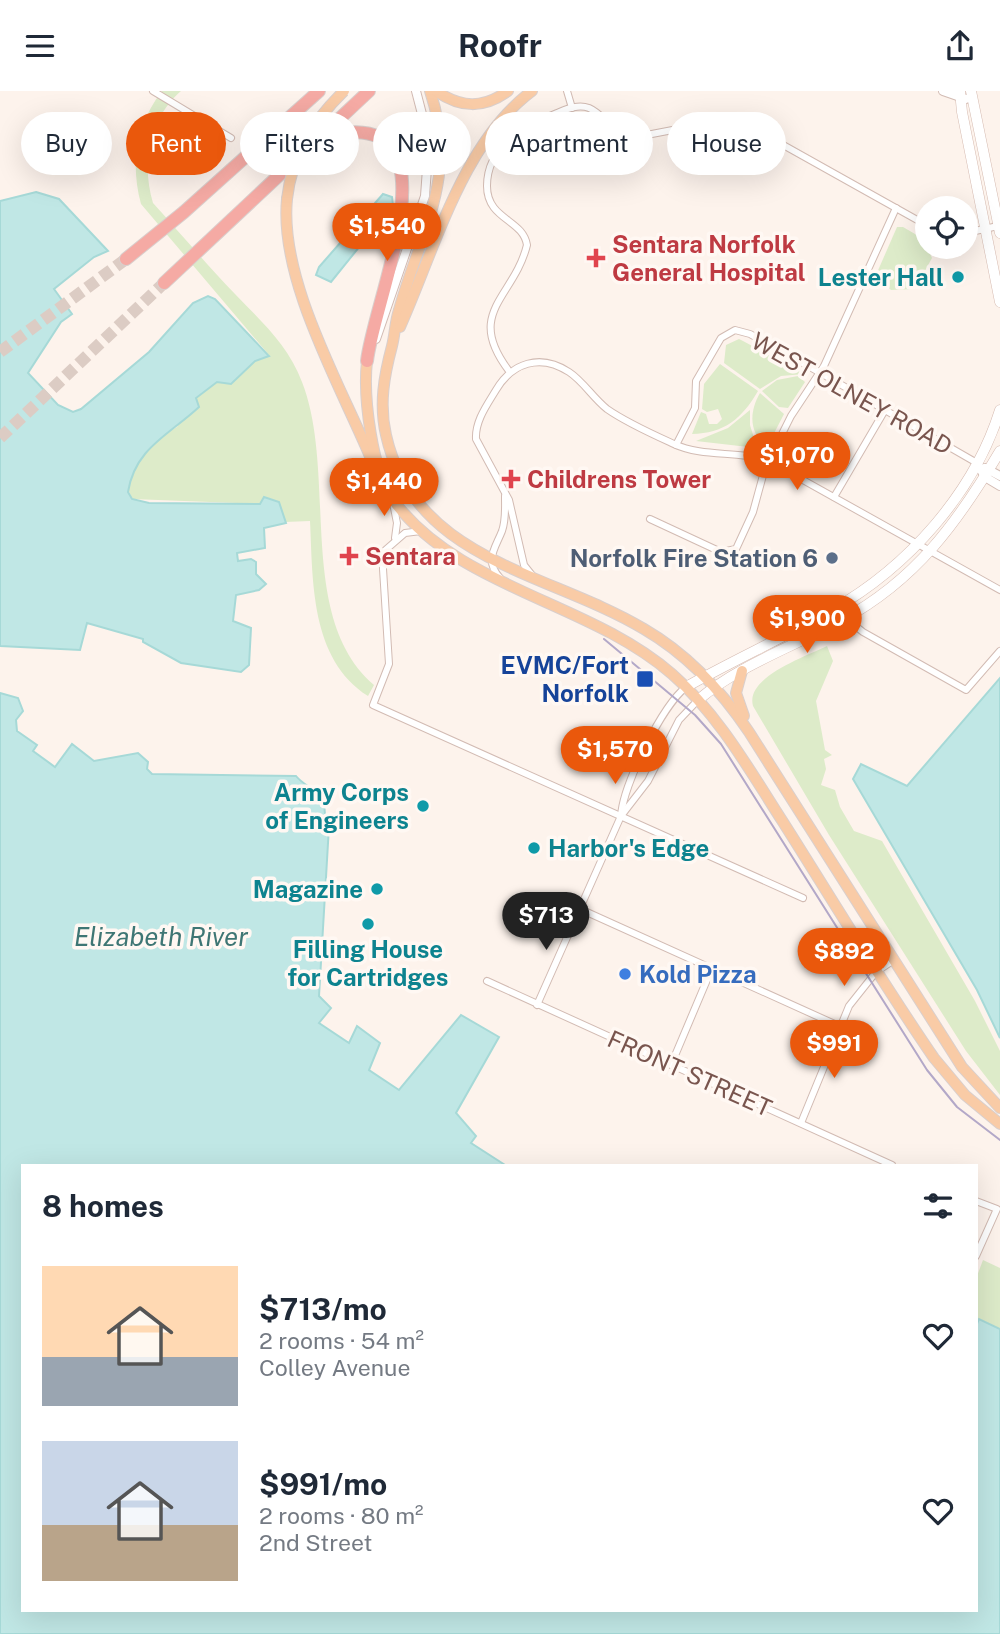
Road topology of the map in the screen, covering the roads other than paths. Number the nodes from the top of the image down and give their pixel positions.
1 (153, 91) edge
2 (309, 91) edge
3 (320, 91) edge
4 (344, 91) edge
5 (369, 91) edge
6 (416, 91) edge
7 (430, 91) edge
8 (436, 91) edge
9 (508, 91) edge
10 (532, 91) edge
11 (567, 91) edge
12 (943, 91) edge
13 (960, 94) edge
14 (971, 96) edge
15 (572, 108) junction
16 (289, 112) edge
17 (296, 112) edge
18 (346, 112) edge
19 (594, 112) edge
20 (359, 132) edge
21 (653, 134) edge
22 (231, 138) dead end
23 (240, 160) edge
24 (279, 175) edge
25 (896, 208) junction
26 (915, 219) edge
27 (985, 229) junction
28 (978, 230) edge
29 (999, 230) edge
30 (126, 259) tunnel mouth
31 (164, 283) tunnel mouth
32 (1000, 302) edge
33 (393, 342) junction
34 (367, 361) junction
35 (509, 371) junction
36 (819, 372) junction
37 (1000, 409) edge
38 (885, 410) junction
39 (676, 446) junction
40 (1000, 451) edge
41 (769, 461) junction
42 (976, 463) junction
43 (987, 473) junction
44 (1000, 476) edge
45 (1000, 486) edge
46 (506, 494) junction
47 (391, 497) junction
48 (834, 497) junction
49 (650, 519) dead end
50 (421, 531) junction
51 (395, 538) junction
52 (917, 544) junction
53 (932, 552) junction
54 (491, 558) junction
55 (533, 577) junction
56 (501, 580) junction
57 (1000, 590) edge
58 (834, 609) junction
59 (845, 619) junction
60 (1000, 651) edge
61 (742, 671) junction
62 (705, 676) junction
63 (715, 686) junction
64 (686, 687) junction
65 (698, 700) junction
66 (763, 753) junction
67 (621, 816) junction
68 (803, 898) dead end
69 (580, 909) junction
70 (894, 960) junction
71 (712, 968) junction
72 (877, 970) junction
73 (487, 981) dead end
74 (537, 1005) junction
75 (839, 1026) junction
76 (671, 1065) junction
77 (1000, 1108) edge
78 (996, 1121) edge
79 (800, 1123) junction
80 (890, 1164) edge
81 (978, 1202) edge
82 (978, 1252) edge

1 - 22 street
2 - 16 highway
3 - 17 highway
4 - 47 main road, bridge
5 - 18 highway
6 - 34 street
7 - 33 main road
8 - 9 main road
10 - 33 main road
11 - 15 street
12 - 13 street
13 - 14 street
13 - 27 main road
14 - 29 main road
15 - 19 street
15 - 35 street
20 - 34 highway
21 - 25 street
23 - 30 highway
24 - 31 highway
25 - 26 street
25 - 36 street
27 - 28 street
27 - 29 street
27 - 32 main road
33 - 54 main road
34 - 47 main road
35 - 39 street
35 - 46 street
36 - 38 street, WEST OLNEY ROAD
36 - 39 street, WEST OLNEY ROAD
36 - 41 street
37 - 42 main road
38 - 42 street, WEST OLNEY ROAD
38 - 48 street
39 - 41 street
40 - 43 main road
41 - 48 street
41 - 49 street
42 - 43 street, WEST OLNEY ROAD
42 - 52 main road
43 - 44 street, WEST OLNEY ROAD
43 - 45 street, WEST OLNEY ROAD
43 - 53 main road
46 - 54 street
46 - 55 street
47 - 50 main road
47 - 51 street
48 - 52 street
50 - 51 street
50 - 56 main road
51 - 67 street
52 - 53 street
52 - 58 main road
53 - 57 street
53 - 59 main road
54 - 55 main road
54 - 56 street
55 - 62 main road
56 - 64 main road
58 - 59 street
58 - 62 main road
59 - 60 street
59 - 61 main road
61 - 63 main road
61 - 66 main road
62 - 63 main road
62 - 64 main road
63 - 65 main road
63 - 66 main road
64 - 65 main road
64 - 67 street
65 - 67 street
65 - 72 main road
66 - 70 main road
67 - 68 street
67 - 69 street
69 - 71 street
69 - 74 street
70 - 72 street
70 - 77 main road
71 - 75 street
71 - 76 street
72 - 75 street
72 - 78 main road
73 - 74 street, FRONT STREET
74 - 76 street, FRONT STREET
75 - 79 street
76 - 79 street, FRONT STREET
79 - 80 street, FRONT STREET
81 - 82 street

